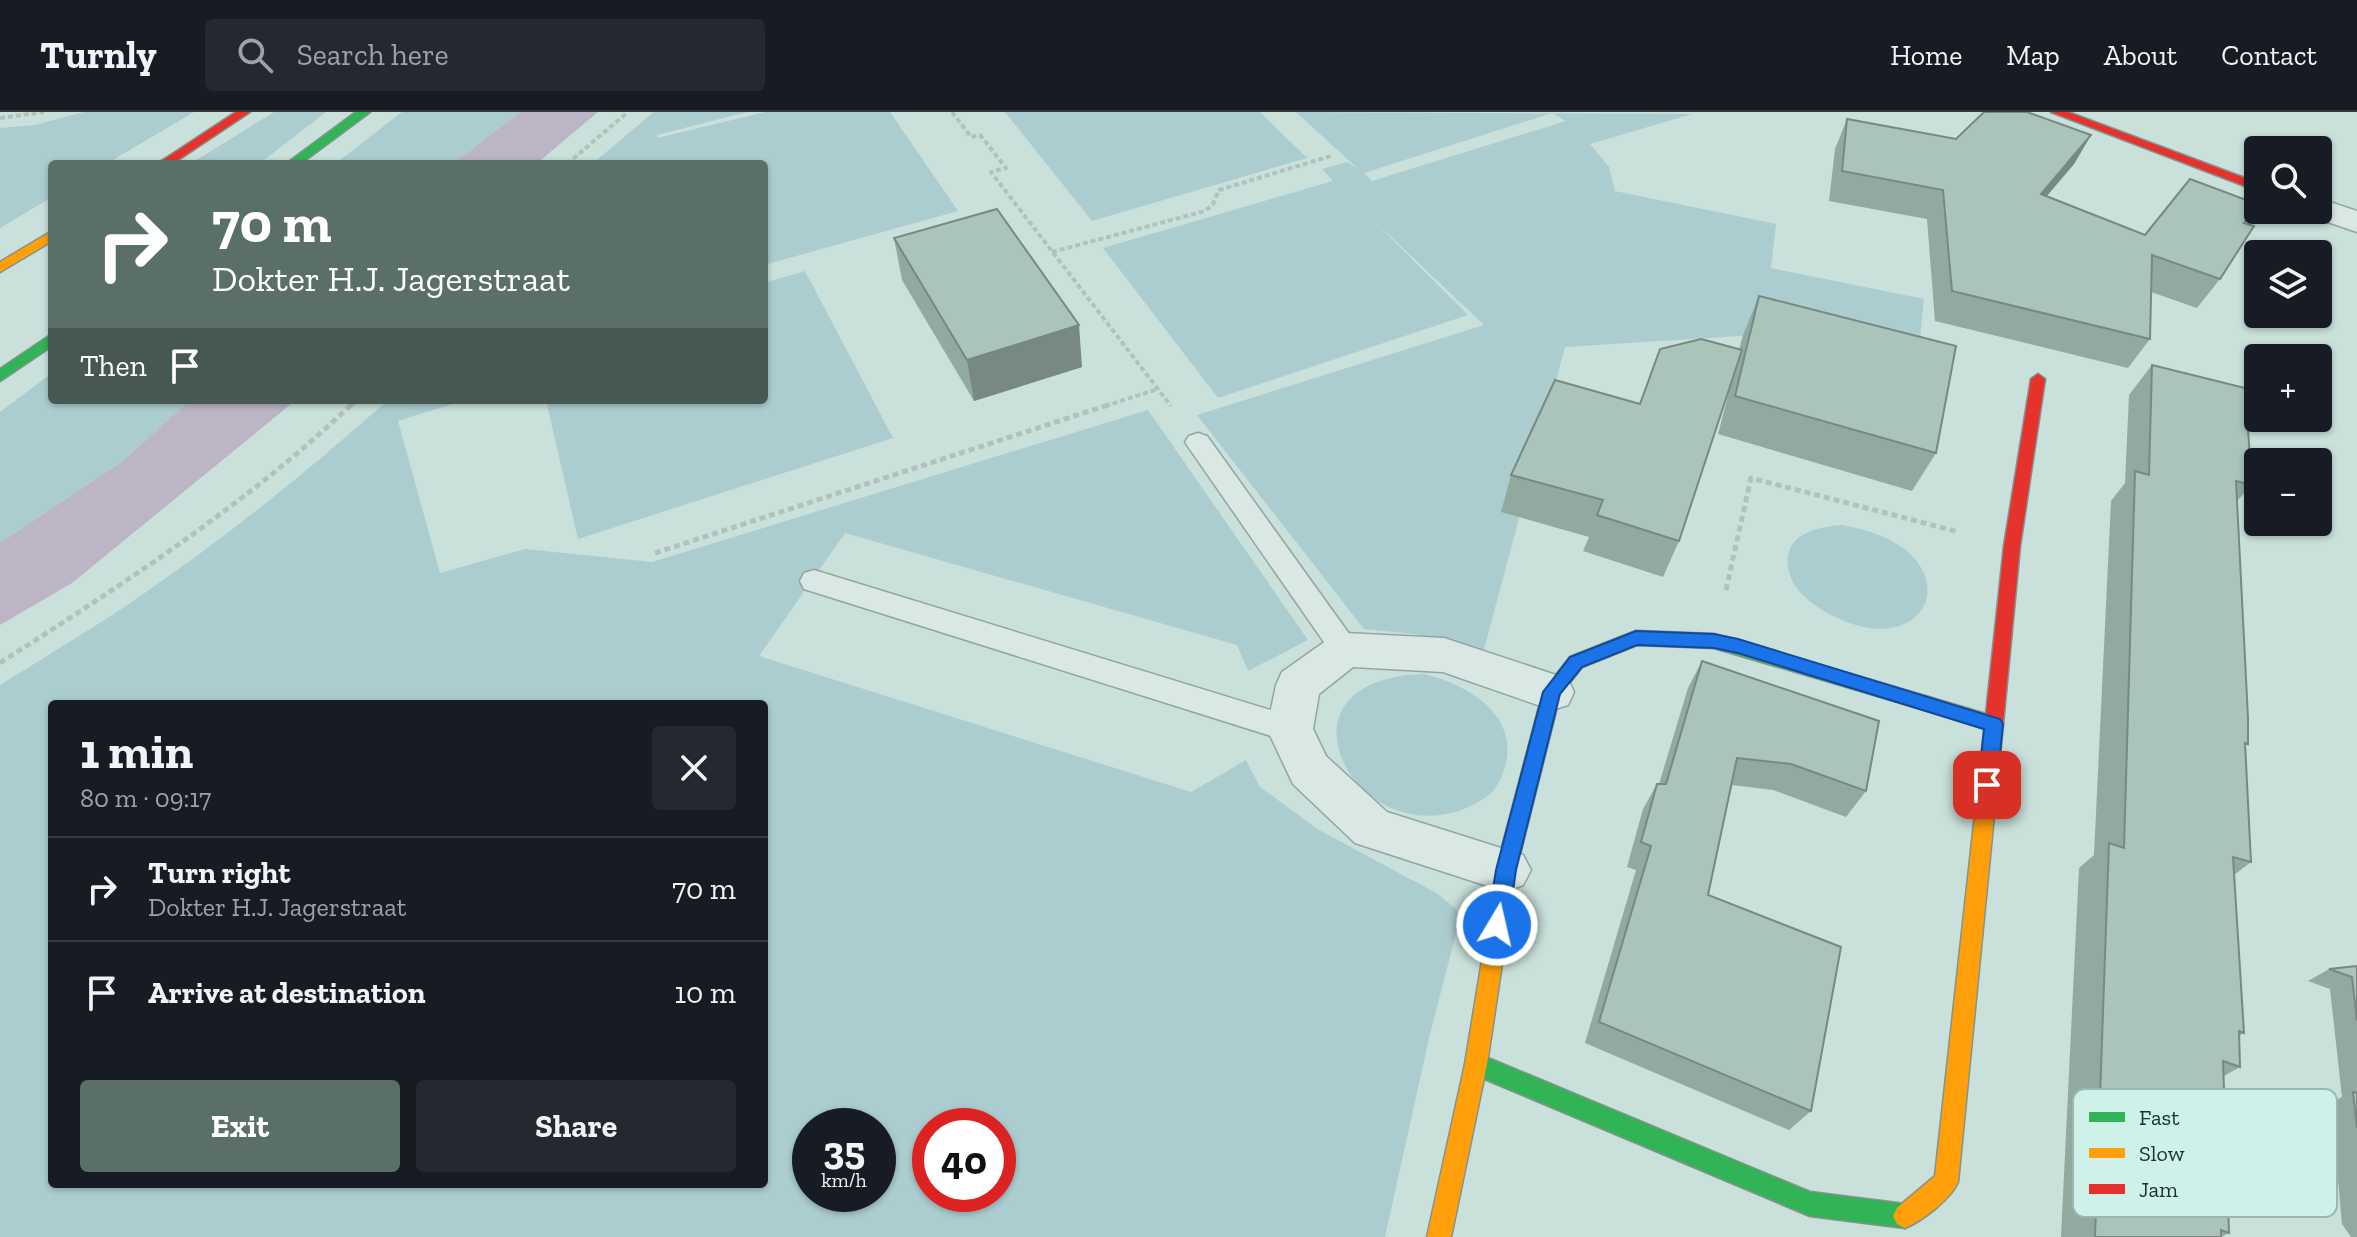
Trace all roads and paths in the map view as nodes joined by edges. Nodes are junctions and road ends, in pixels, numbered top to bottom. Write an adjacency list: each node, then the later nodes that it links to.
1 (44, 112): 7 (path)
2 (244, 112): 9 (street)
3 (364, 112): 10 (street)
4 (628, 112): 11 (path)
5 (952, 112): 16 (path)
6 (2057, 112): 12 (street)
7 (0, 118)
8 (1331, 156): 16 (path)
9 (169, 160)
10 (298, 160)
11 (572, 160)
12 (2244, 182)
13 (2332, 213): 14 (street)
14 (2357, 222)
15 (48, 238): 17 (street)
16 (1052, 252): 23 (path)
17 (0, 268)
18 (48, 342): 20 (street)
19 (5, 347): 20 (street)
20 (31, 354): 21 (street)
21 (0, 376)
22 (2038, 379): 26 (street)
23 (1158, 389): 25 (path); 27 (path)
24 (353, 404): 31 (path)
25 (1198, 442): 30 (lane)
26 (2012, 546): 29 (path); 33 (street)
27 (655, 553)
28 (814, 581): 34 (lane)
29 (1714, 641): 32 (street); 33 (street)
30 (1345, 650): 32 (street); 34 (street)
31 (0, 663)
32 (1552, 692): 35 (street)
33 (1994, 724): 36 (street)
34 (1290, 729): 35 (street)
35 (1506, 870): 36 (street)
36 (1476, 1064): 37 (street)
37 (1439, 1237)

